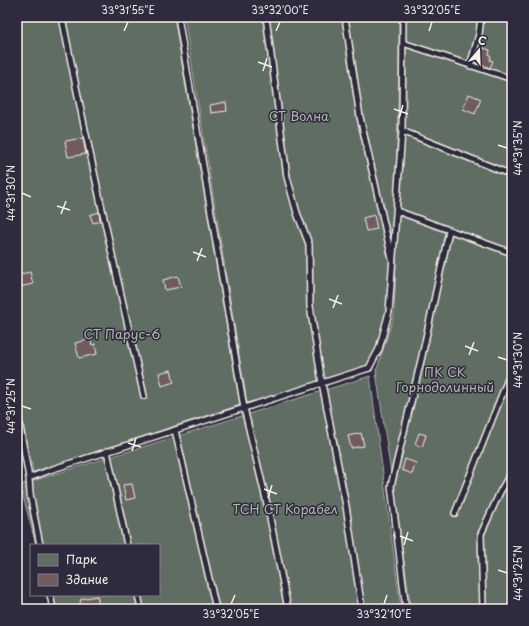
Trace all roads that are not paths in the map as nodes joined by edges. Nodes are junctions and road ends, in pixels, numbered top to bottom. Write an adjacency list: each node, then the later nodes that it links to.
1 (62, 17): 18 (lane)
2 (178, 17): 19 (lane)
3 (266, 17): 17 (lane)
4 (345, 17): 15 (lane)
5 (403, 17): 7 (lane)
6 (481, 17): 8 (lane)
7 (403, 43): 8 (lane); 10 (lane)
8 (470, 66): 9 (lane)
9 (512, 79)
10 (402, 131): 11 (lane); 12 (lane)
11 (512, 175)
12 (397, 212): 13 (lane); 15 (lane)
13 (449, 230): 14 (lane); 35 (lane)
14 (512, 253)
15 (393, 264): 17 (lane)
16 (512, 369): 25 (lane)
17 (322, 383): 19 (lane); 34 (lane)
18 (144, 396)
19 (244, 408): 21 (lane); 33 (lane)
20 (17, 410): 24 (lane)
21 (176, 430): 22 (lane); 32 (lane)
22 (107, 451): 24 (lane); 27 (lane)
23 (512, 471): 36 (lane)
24 (29, 478): 26 (lane)
25 (455, 513)
26 (40, 544)
27 (127, 544)
28 (50, 596): 30 (lane)
29 (138, 596): 31 (lane)
30 (53, 609)
31 (141, 609)
32 (216, 609)
33 (288, 609)
34 (362, 609)
35 (406, 609)
36 (483, 609)

